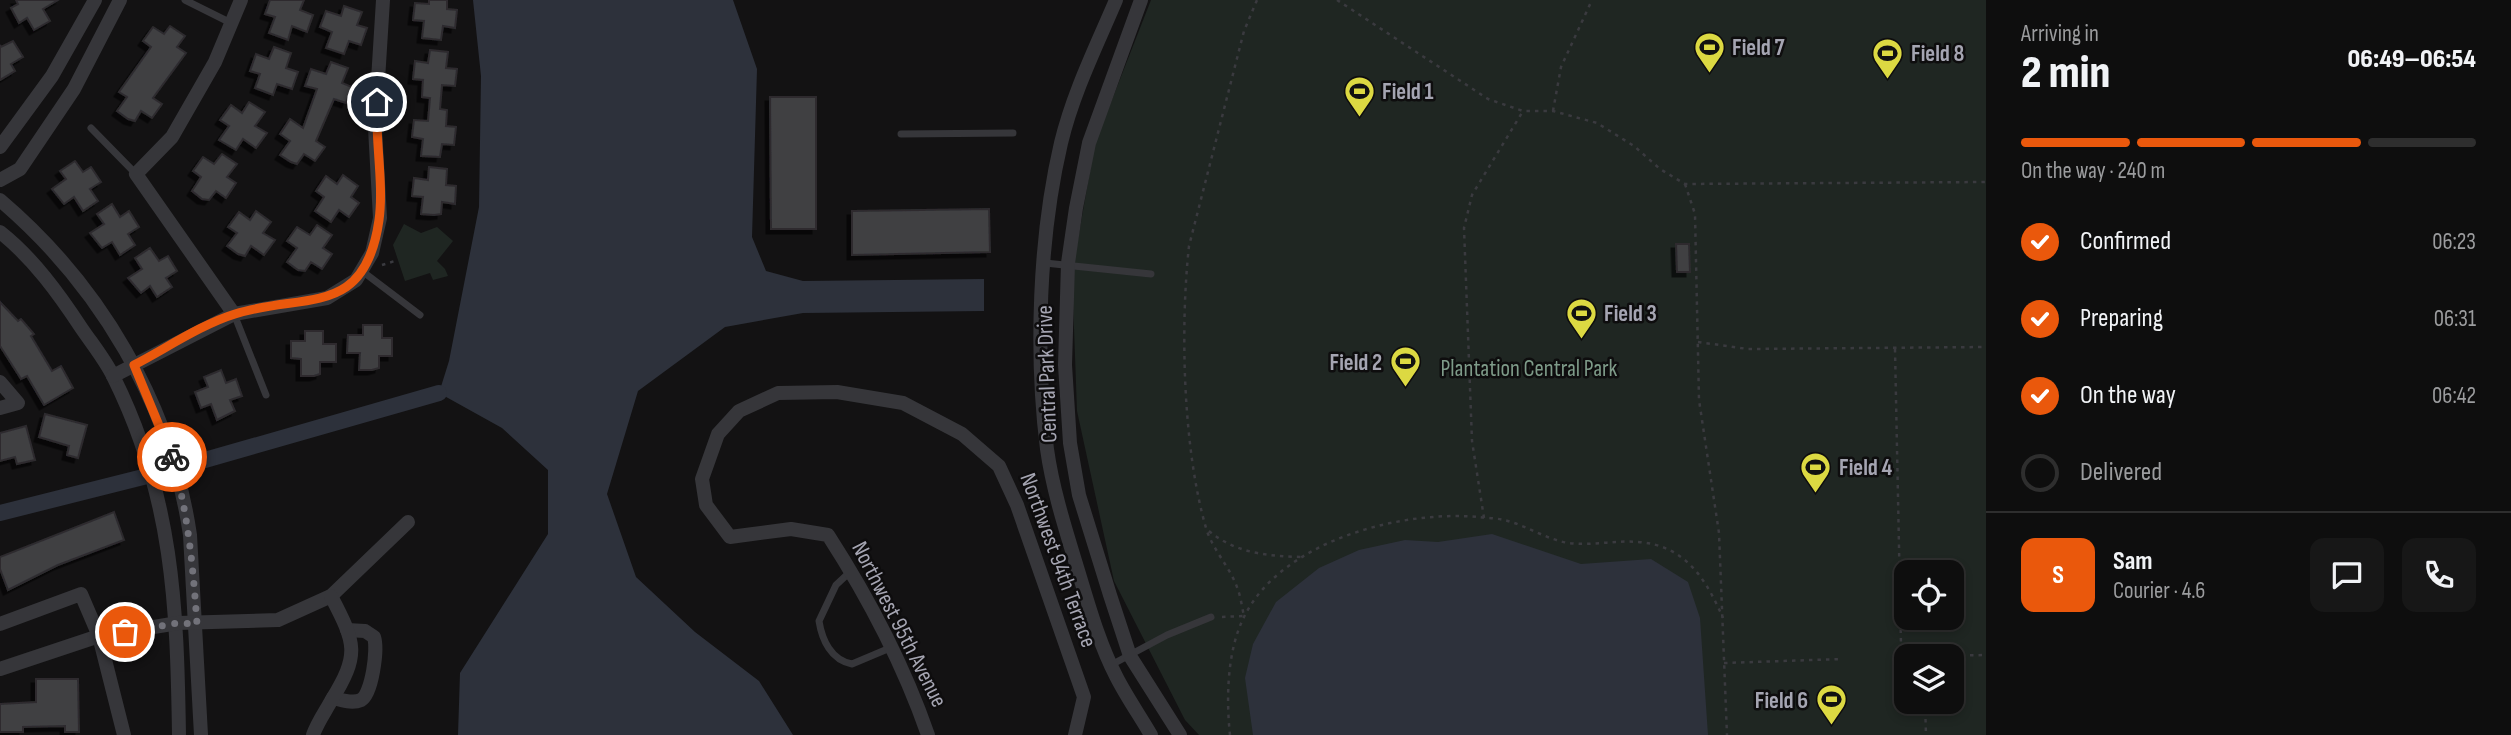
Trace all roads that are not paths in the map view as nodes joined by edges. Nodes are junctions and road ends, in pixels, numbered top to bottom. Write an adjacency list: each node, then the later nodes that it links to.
1 (95, 0): 12 (street)
2 (185, 0): 8 (lane)
3 (241, 0): 8 (street)
4 (383, 0): 19 (street)
5 (1116, 0): 17 (street, Central Park Drive)
6 (1141, 0): 18 (street, Central Park Drive)
7 (118, 1): 14 (street)
8 (229, 22): 13 (street)
9 (91, 128): 13 (lane)
10 (1013, 132): 11 (lane)
11 (901, 134)
12 (0, 147)
13 (136, 174): 21 (street)
14 (0, 180)
15 (0, 200): 23 (street)
16 (0, 232): 24 (street)
17 (1045, 263): 18 (lane); 40 (street, Central Park Drive)
18 (1068, 263): 20 (lane); 39 (street, Central Park Drive)
19 (362, 270): 21 (street); 22 (lane)
20 (1151, 275)
21 (234, 314): 23 (street); 26 (lane)
22 (420, 315)
23 (134, 365): 24 (street); 34 (street)
24 (113, 376): 33 (street)
25 (0, 382): 27 (street)
26 (266, 395)
27 (0, 408)
28 (408, 522): 31 (street)
29 (828, 535): 30 (street, Northwest 95th Avenue); 48 (street, Northwest 94th Terrace)
30 (851, 571): 38 (street, Northwest 95th Avenue); 38 (lane)
31 (331, 596): 34 (street); 36 (street)
32 (1211, 617): 39 (lane)
33 (178, 623): 34 (street); 37 (street); 44 (street)
34 (197, 624): 45 (street)
35 (0, 625): 37 (street)
36 (347, 630): 42 (street); 42 (street)
37 (99, 636): 41 (street); 43 (street)
38 (890, 648): 47 (street, Northwest 95th Avenue)
39 (1130, 656): 40 (lane); 50 (street, Central Park Drive)
40 (1111, 665): 49 (street, Central Park Drive)
41 (0, 669)
42 (333, 698): 46 (street)
43 (124, 735)
44 (179, 735)
45 (201, 735)
46 (313, 735)
47 (928, 735)
48 (1075, 735)
49 (1152, 735)
50 (1180, 735)

